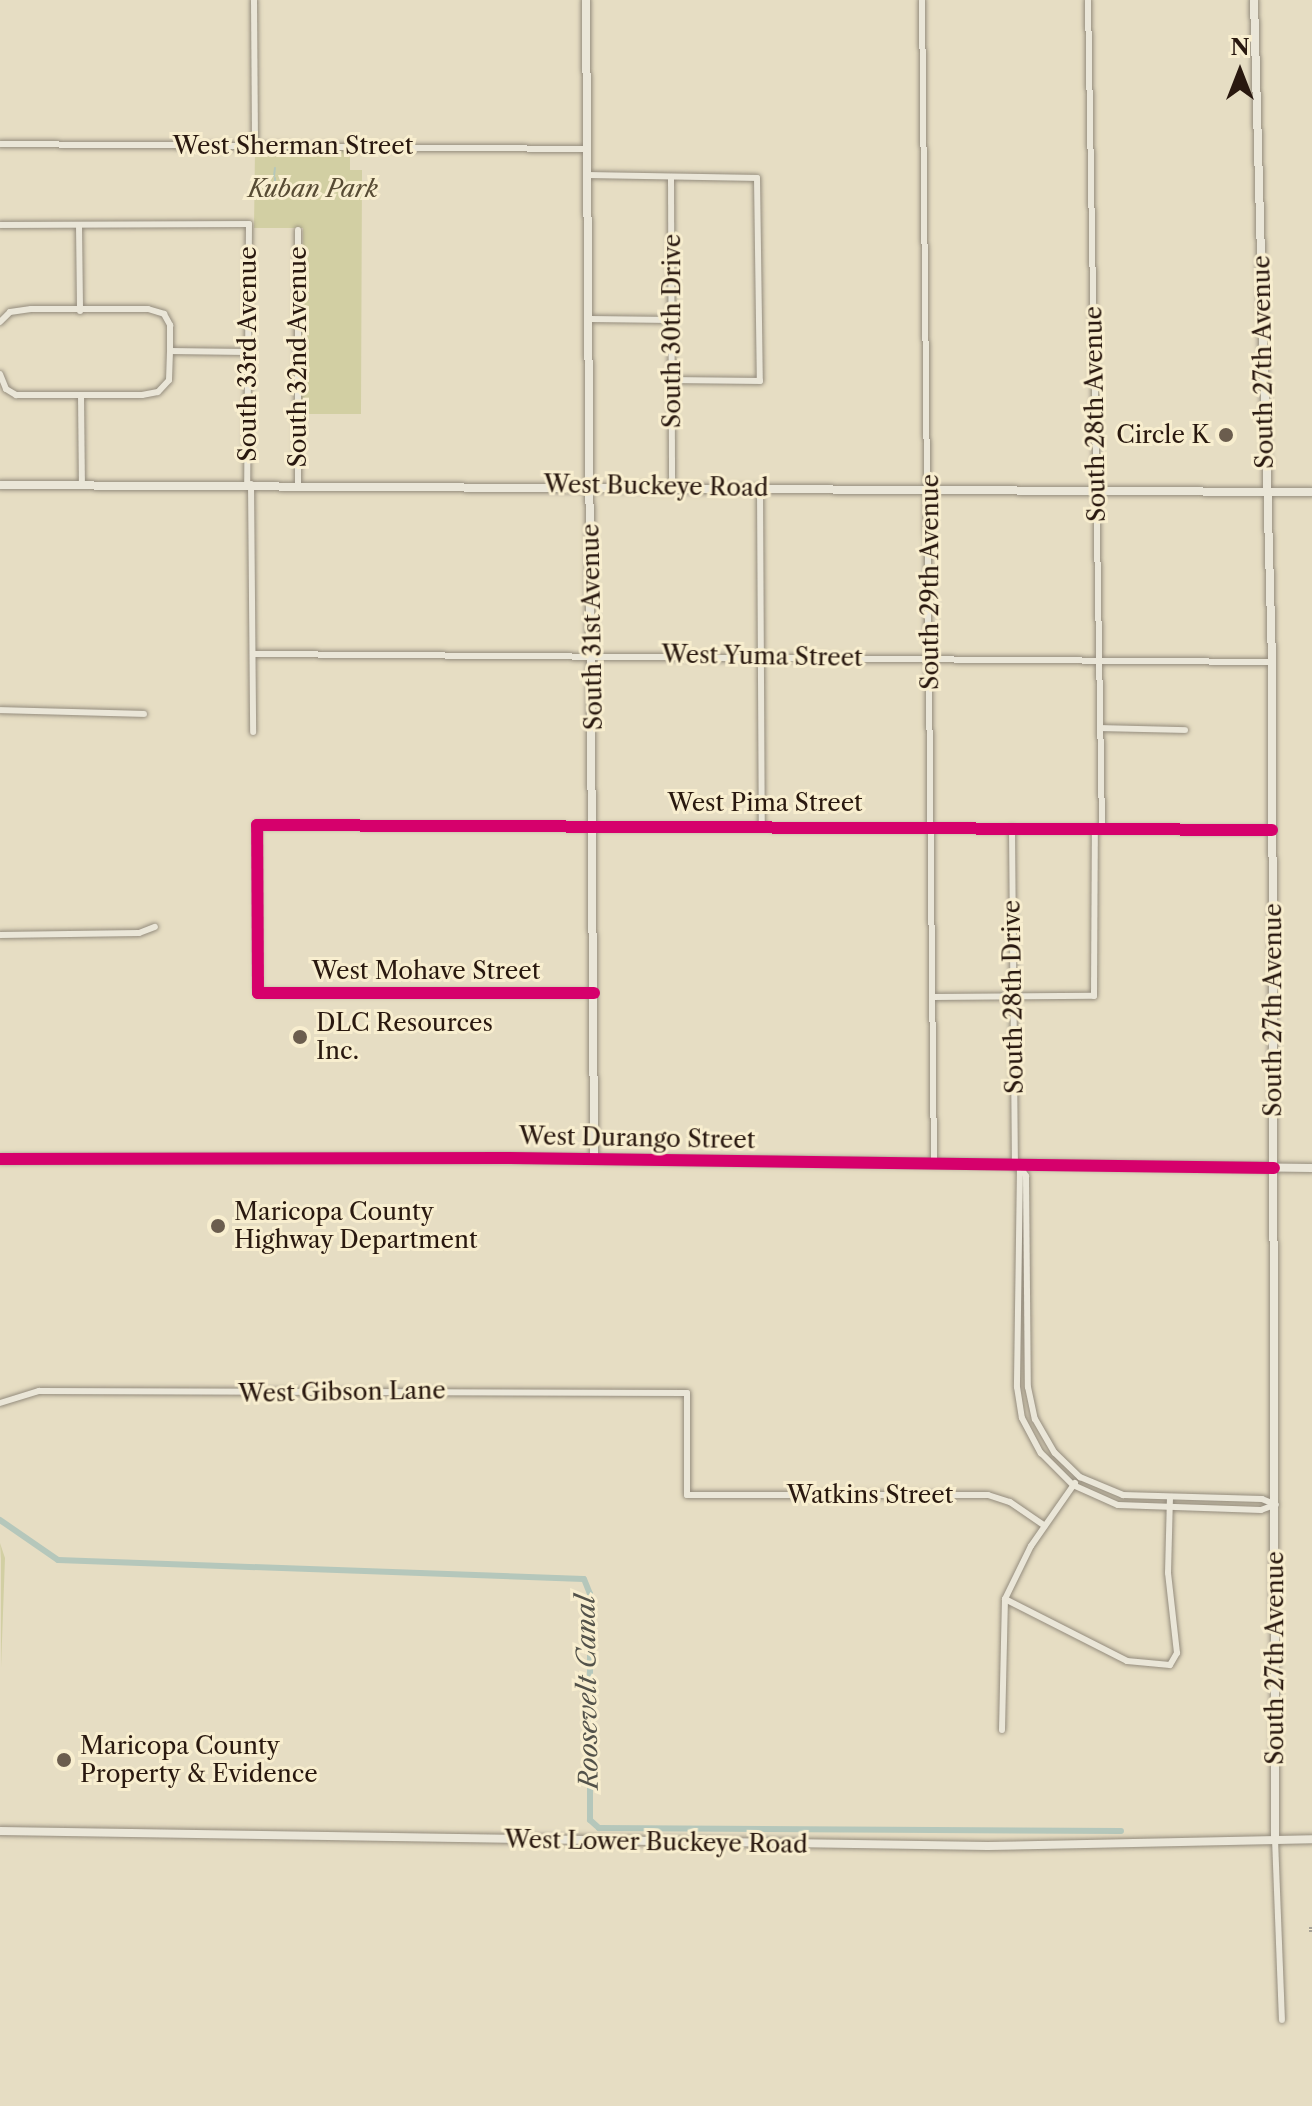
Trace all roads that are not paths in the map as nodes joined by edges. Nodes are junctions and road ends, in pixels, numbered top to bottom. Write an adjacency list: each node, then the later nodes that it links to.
1 (254, 0): 7 (street)
2 (586, 0): 8 (main road, South 31st Avenue)
3 (922, 0): 30 (street, South 29th Avenue)
4 (1088, 0): 31 (street, South 28th Avenue)
5 (1254, 0): 32 (main road, South 27th Avenue)
6 (0, 144): 7 (street, West Sherman Street)
7 (255, 146): 8 (street, West Sherman Street)
8 (587, 149): 9 (main road, South 31st Avenue)
9 (590, 175): 10 (street); 15 (main road, South 31st Avenue)
10 (671, 177): 16 (street, South 30th Drive); 21 (street)
11 (0, 225): 12 (street)
12 (79, 225): 14 (street); 19 (street, South 33rd Avenue)
13 (298, 230): 26 (street, South 32nd Avenue)
14 (80, 311): 17 (street); 18 (street)
15 (590, 319): 16 (street); 27 (main road, South 31st Avenue)
16 (672, 320): 21 (street, South 30th Drive)
17 (0, 322)
18 (170, 351): 19 (street); 22 (street)
19 (247, 352): 24 (street, South 33rd Avenue)
20 (0, 374): 22 (street)
21 (672, 380): 28 (street, South 30th Drive)
22 (81, 395): 23 (street)
23 (82, 484): 24 (main road, West Buckeye Road); 25 (main road, West Buckeye Road)
24 (249, 484): 26 (main road, West Buckeye Road); 35 (street, South 33rd Avenue)
25 (0, 485)
26 (298, 485): 27 (main road, West Buckeye Road)
27 (591, 485): 28 (main road, West Buckeye Road); 34 (main road, South 31st Avenue)
28 (672, 486): 29 (main road, West Buckeye Road)
29 (760, 487): 30 (main road, West Buckeye Road); 36 (street)
30 (929, 488): 31 (main road, West Buckeye Road); 37 (street, South 29th Avenue)
31 (1098, 491): 32 (main road, West Buckeye Road); 38 (street, South 28th Avenue)
32 (1267, 492): 33 (main road, West Buckeye Road); 39 (main road, South 27th Avenue)
33 (1312, 492)
34 (591, 653): 35 (street, West Yuma Street); 36 (street, West Yuma Street); 45 (main road, South 31st Avenue)
35 (253, 654): 44 (street, South 33rd Avenue)
36 (761, 656): 37 (street, West Yuma Street); 46 (street)
37 (930, 658): 38 (street, West Yuma Street); 47 (street, South 29th Avenue)
38 (1099, 659): 39 (street, West Yuma Street); 42 (street, South 28th Avenue)
39 (1272, 662): 50 (main road, South 27th Avenue)
40 (0, 710): 41 (street)
41 (144, 714)
42 (1101, 728): 43 (street); 49 (street, South 28th Avenue)
43 (1185, 730)
44 (253, 732)
45 (591, 824): 46 (street, West Pima Street); 53 (street, West Pima Street); 54 (main road, South 31st Avenue)
46 (762, 825): 47 (street, West Pima Street)
47 (932, 826): 48 (street, West Pima Street); 55 (street, South 29th Avenue)
48 (1012, 828): 49 (street, West Pima Street); 56 (street, South 28th Drive)
49 (1098, 829): 50 (street, West Pima Street); 56 (street, South 28th Avenue)
50 (1272, 830): 61 (main road, South 27th Avenue)
51 (155, 927): 52 (street)
52 (0, 935)
53 (258, 993): 54 (street, West Mohave Street)
54 (594, 993): 57 (main road, South 31st Avenue)
55 (932, 997): 56 (street); 59 (street, South 29th Avenue)
56 (1013, 997): 60 (street, South 28th Drive)
57 (594, 1158): 58 (main road, West Durango Street); 59 (main road, West Durango Street)
58 (0, 1159)
59 (934, 1165): 60 (main road, West Durango Street)
60 (1017, 1167): 61 (main road, West Durango Street); 64 (street); 65 (street)
61 (1274, 1168): 62 (main road, West Durango Street); 68 (main road, South 27th Avenue)
62 (1312, 1168)
63 (0, 1403): 66 (street, West Gibson Lane)
64 (1080, 1477): 65 (street); 67 (street)
65 (1073, 1485): 69 (street); 70 (street)
66 (687, 1495): 70 (street, Watkins Street)
67 (1170, 1498): 68 (street); 69 (street)
68 (1276, 1505): 69 (street); 74 (main road, South 27th Avenue)
69 (1169, 1509): 71 (street)
70 (1045, 1526): 71 (street)
71 (1005, 1599): 72 (street)
72 (1002, 1730)
73 (0, 1831): 74 (main road, West Lower Buckeye Road)
74 (1275, 1839): 75 (main road, West Lower Buckeye Road); 76 (street, South 27th Avenue)
75 (1312, 1839)
76 (1282, 2020)

